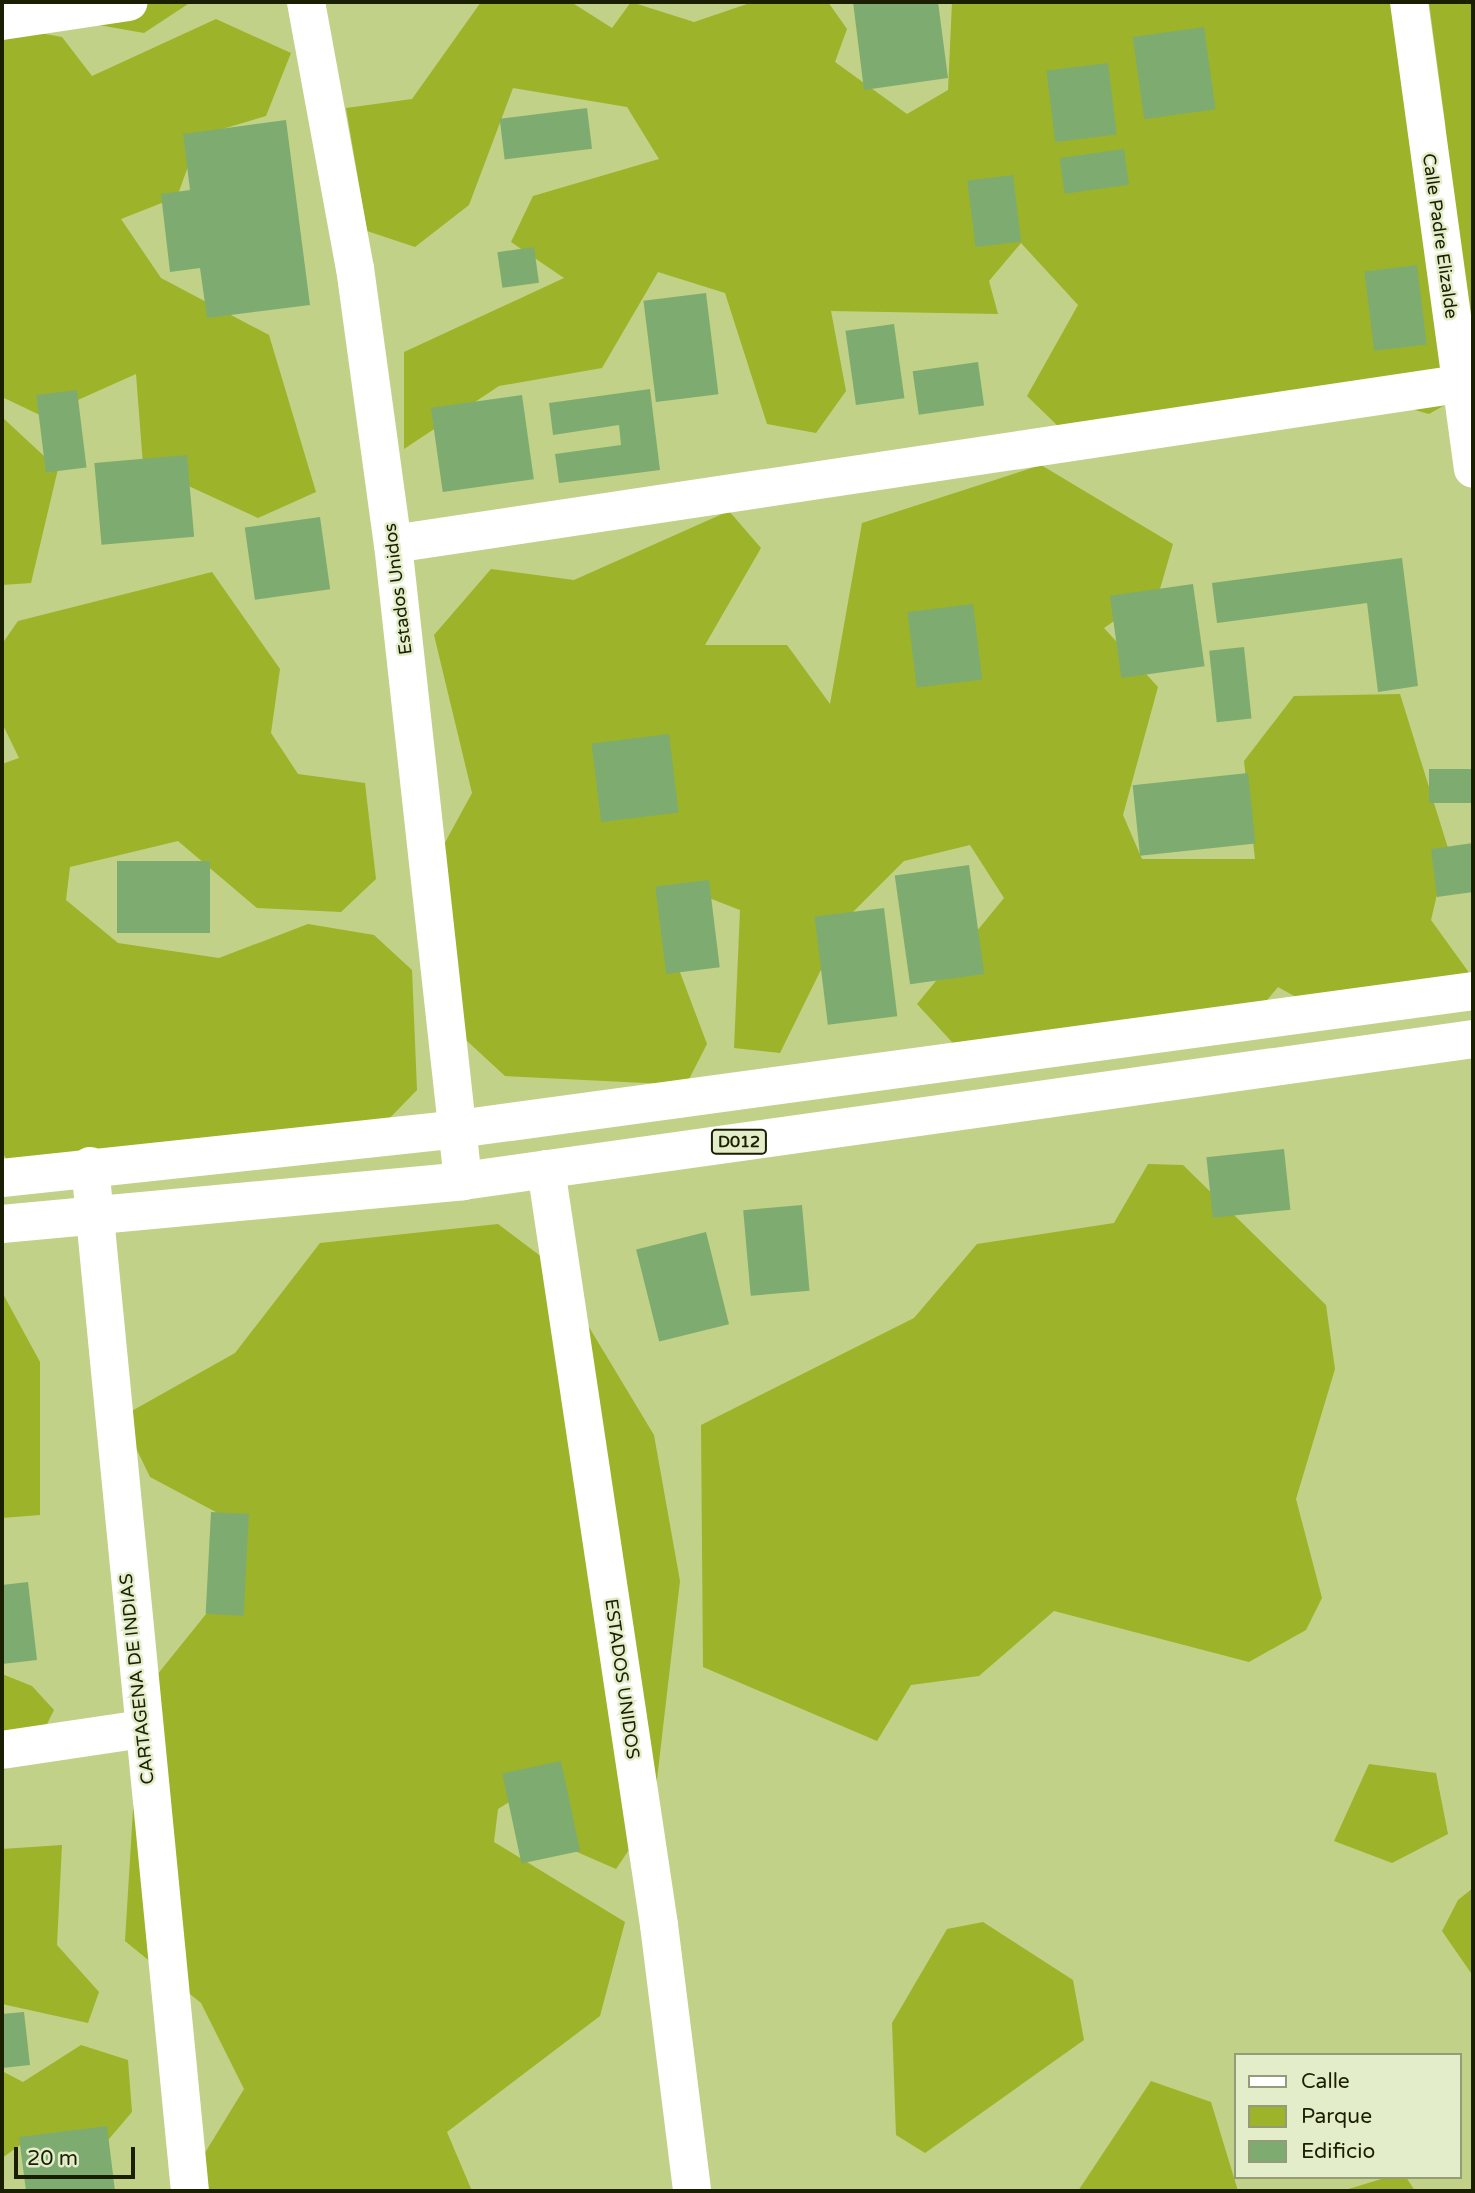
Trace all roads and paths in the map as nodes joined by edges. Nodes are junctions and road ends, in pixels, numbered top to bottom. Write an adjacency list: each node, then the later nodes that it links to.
1 (130, 2): 4 (street)
2 (306, 2): 7 (street, Estados Unidos)
3 (1409, 2): 5 (street, Calle Padre Elizalde)
4 (2, 21)
5 (1460, 384): 6 (street, Calle Padre Elizalde); 7 (street)
6 (1473, 469)
7 (393, 544): 10 (street, Estados Unidos)
8 (1473, 991): 10 (street)
9 (1473, 1039): 12 (street, D012)
10 (458, 1129): 11 (street); 14 (street, Estados Unidos)
11 (90, 1167): 13 (street); 15 (street, CARTAGENA DE INDIAS)
12 (546, 1169): 14 (street, D012); 20 (street, ESTADOS UNIDOS)
13 (2, 1178)
14 (463, 1181): 15 (street, D012)
15 (95, 1215): 16 (street, D012); 17 (street, CARTAGENA DE INDIAS)
16 (2, 1224)
17 (142, 1729): 18 (street); 19 (street, CARTAGENA DE INDIAS)
18 (2, 1749)
19 (190, 2191)
20 (692, 2191)

